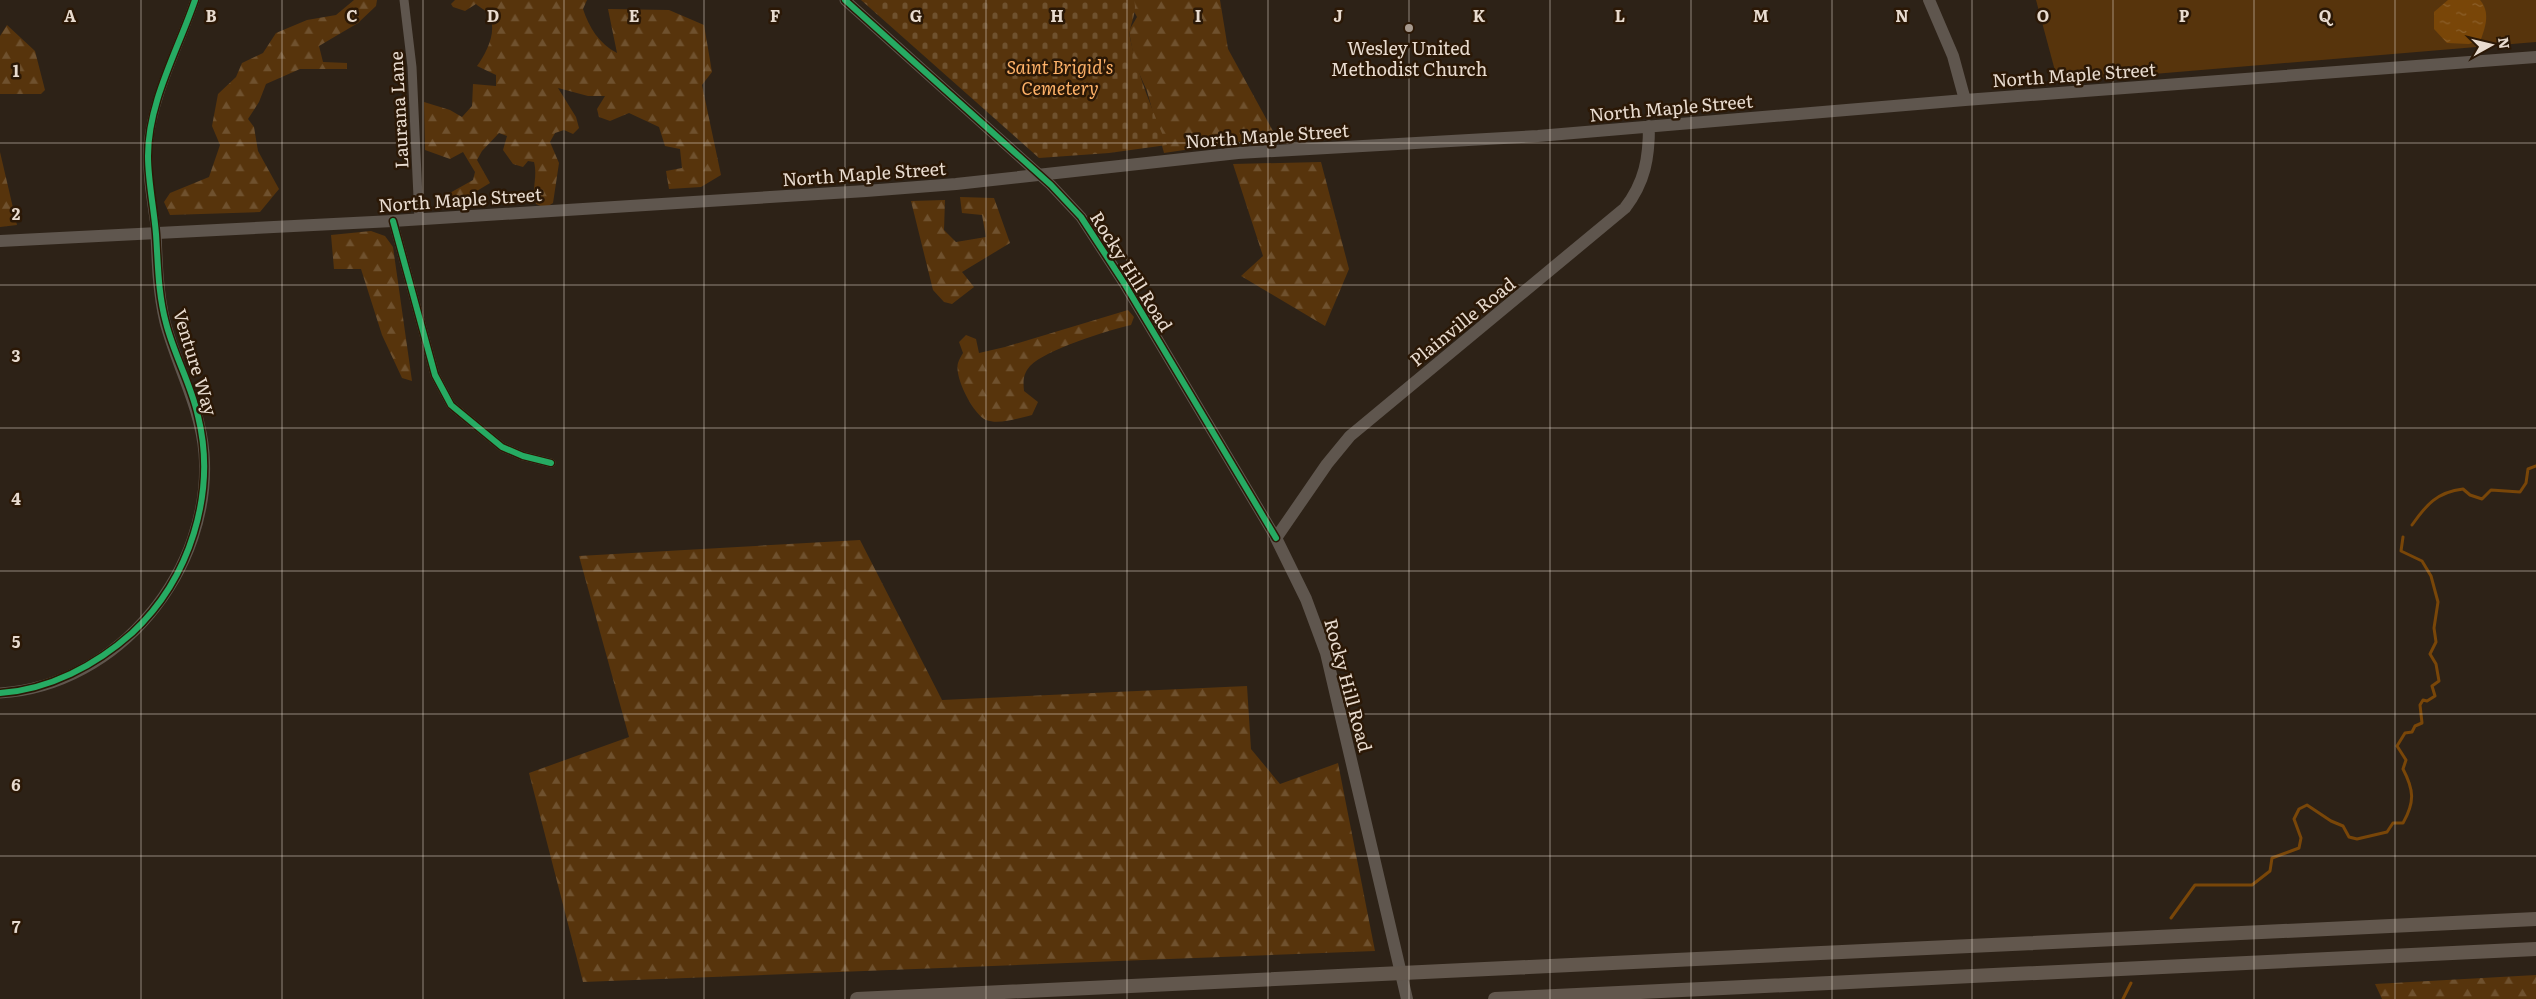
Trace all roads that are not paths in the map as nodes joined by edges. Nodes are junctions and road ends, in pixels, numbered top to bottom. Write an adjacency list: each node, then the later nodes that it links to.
1 (195, 0): 11 (street)
2 (404, 0): 9 (street, Laurana Lane)
3 (844, 0): 8 (street, Rocky Hill Road)
4 (1929, 0): 6 (main road)
5 (2536, 57): 6 (main road, North Maple Street)
6 (1965, 100): 7 (main road, North Maple Street)
7 (1649, 126): 8 (main road, North Maple Street); 14 (main road, Plainville Road)
8 (1041, 176): 9 (main road, North Maple Street); 14 (street, Rocky Hill Road)
9 (419, 219): 10 (main road, North Maple Street)
10 (393, 221): 11 (main road, North Maple Street); 13 (street)
11 (156, 232): 12 (main road, North Maple Street); 15 (street, Venture Way)
12 (0, 241)
13 (550, 463)
14 (1276, 538): 19 (main road, Rocky Hill Road)
15 (0, 693)
16 (2536, 919): 18 (main road)
17 (2536, 949): 20 (main road)
18 (857, 999)
19 (1407, 999)
20 (1495, 999)

